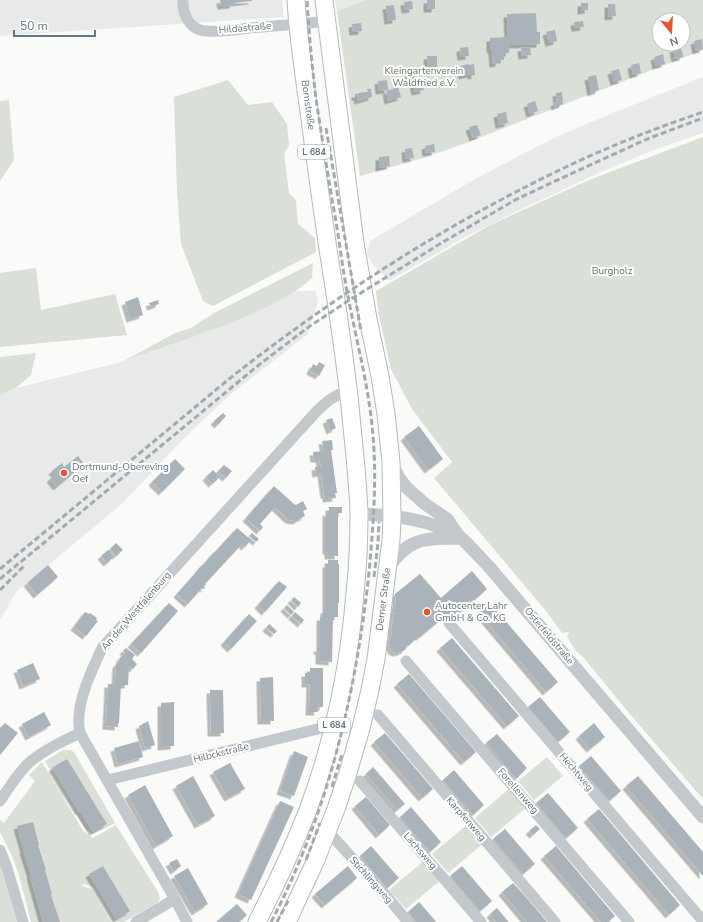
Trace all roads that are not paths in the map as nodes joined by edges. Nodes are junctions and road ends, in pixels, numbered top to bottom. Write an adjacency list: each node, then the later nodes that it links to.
1 (183, 0): 5 (street, Hildastraße)
2 (296, 0): 5 (main road, Bornstraße / L 684)
3 (324, 0): 4 (main road, L 684)
4 (326, 21): 5 (street, Hildastraße); 7 (main road, Derner Straße / L 684)
5 (297, 24): 6 (main road, Bornstraße / L 684)
6 (349, 391): 8 (main road, L 684); 16 (street, An der Westfalenburg)
7 (391, 462): 9 (main road, Derner Straße / L 684); 10 (street)
8 (359, 514): 9 (street, Osterfeldstraße); 15 (main road, L 684)
9 (392, 516): 10 (street, Osterfeldstraße); 11 (main road, Derner Straße / L 684)
10 (460, 538): 11 (street); 20 (street, Osterfeldstraße)
11 (387, 569): 29 (main road, Derner Straße / L 684)
12 (449, 623): 24 (street, Hechtweg)
13 (406, 661): 33 (street, Forellenweg)
14 (378, 716): 32 (street, Karpfenweg)
15 (334, 725): 17 (street, Hilbckstraße); 28 (main road, L 684)
16 (80, 732): 17 (street, An der Westfalenburg); 19 (street)
17 (108, 780): 23 (street, An der Westfalenburg)
18 (360, 781): 31 (street, Lachsweg)
19 (0, 801)
20 (703, 817)
21 (334, 838): 30 (street, Stichlingweg)
22 (0, 850): 25 (street)
23 (175, 899): 26 (street); 27 (street, An der Westfalenburg)
24 (703, 921)
25 (23, 922)
26 (136, 922)
27 (187, 922)
28 (257, 922)
29 (287, 922)
30 (408, 922)
31 (481, 922)
32 (555, 922)
33 (629, 922)

